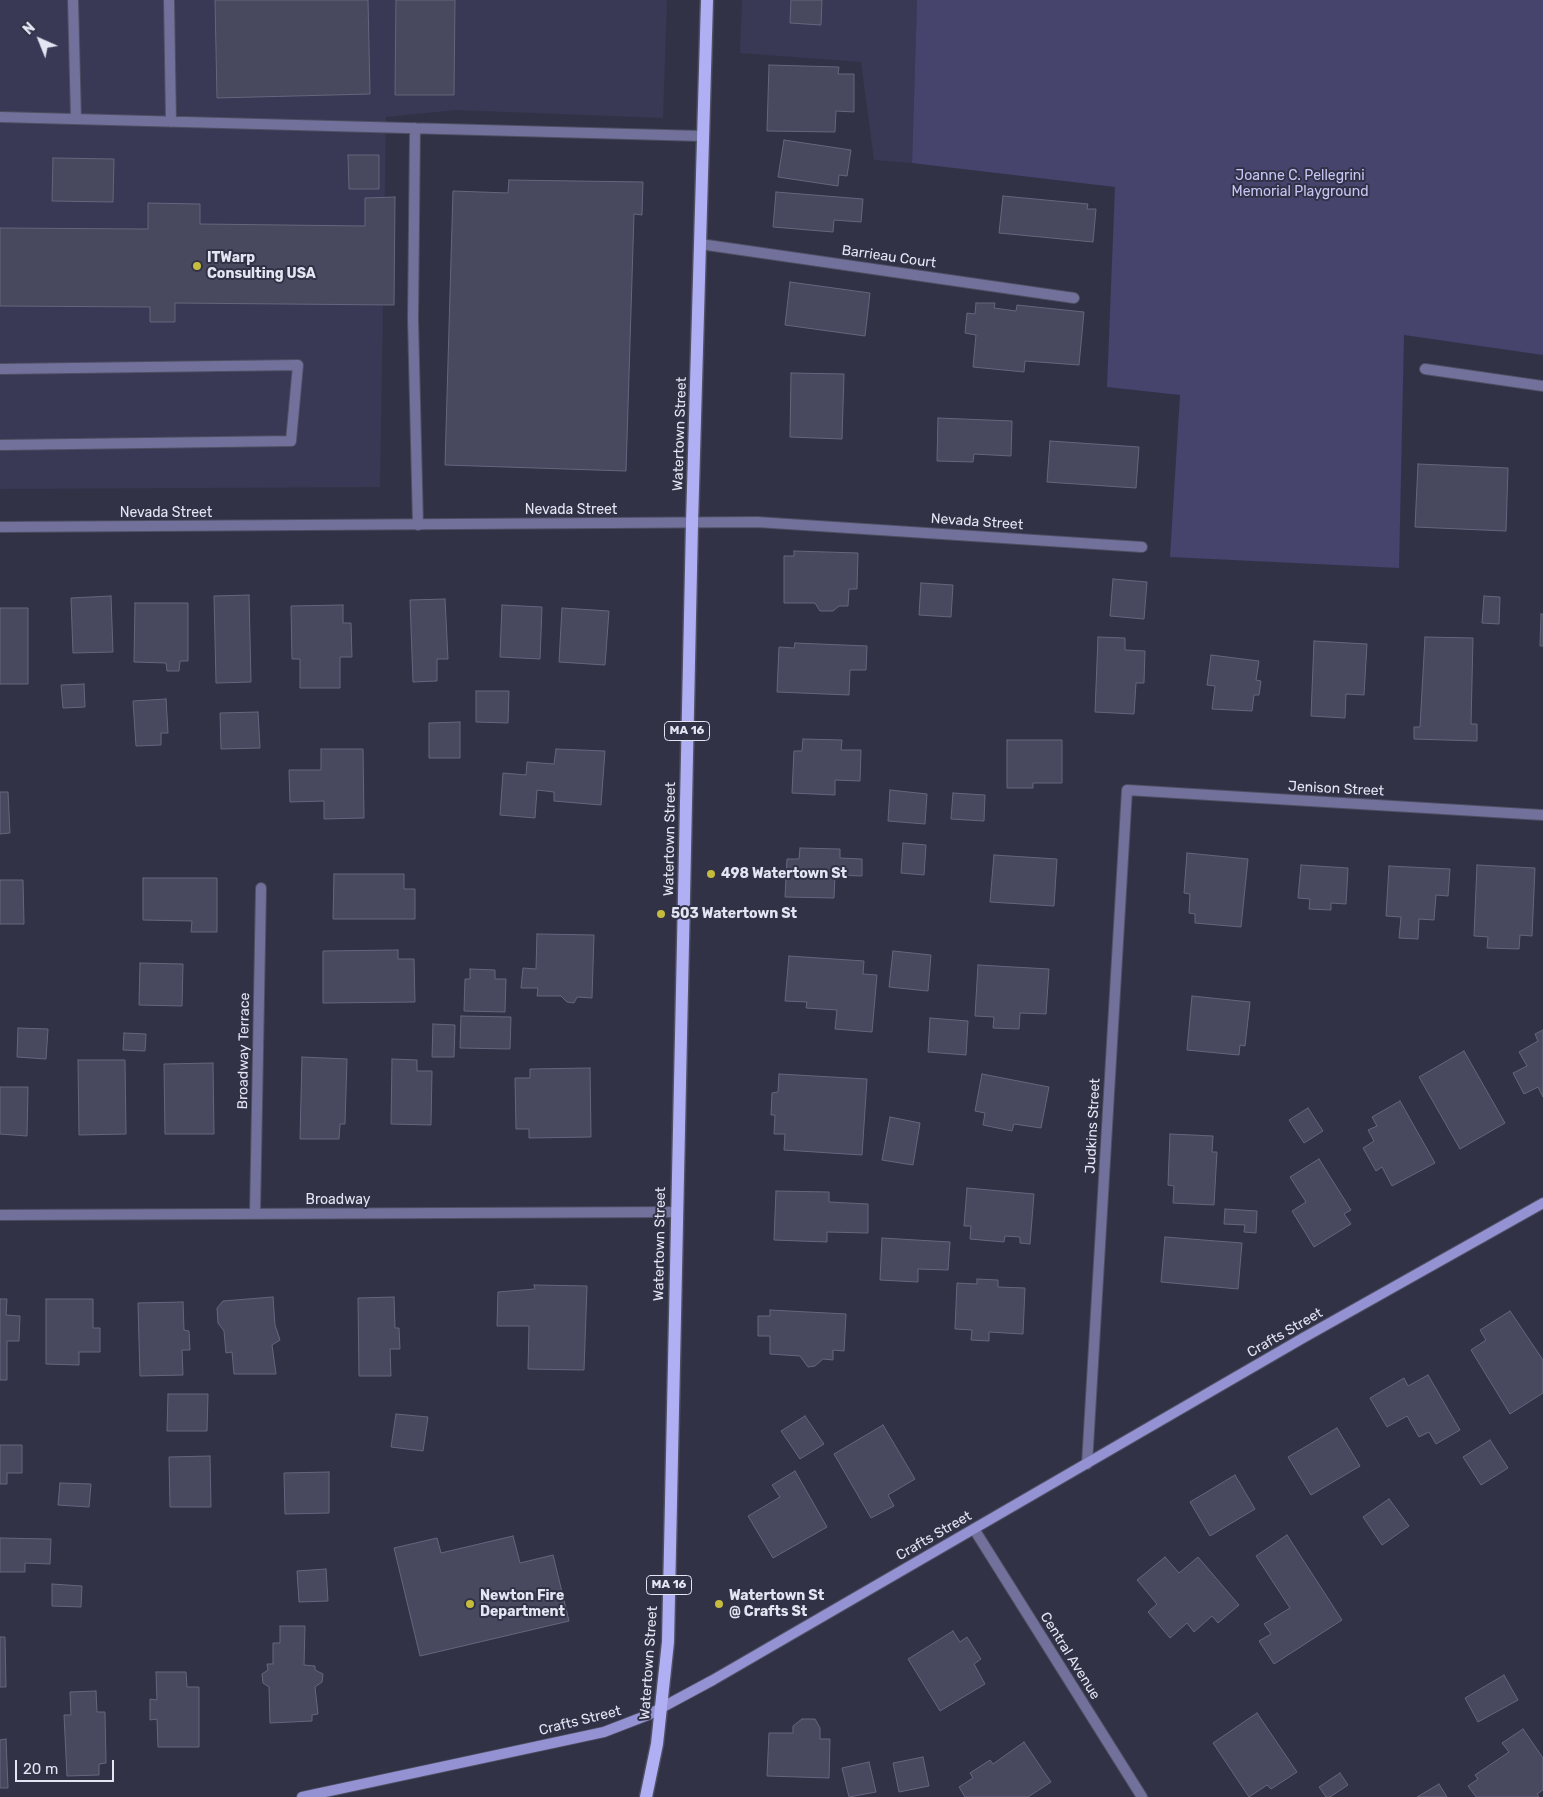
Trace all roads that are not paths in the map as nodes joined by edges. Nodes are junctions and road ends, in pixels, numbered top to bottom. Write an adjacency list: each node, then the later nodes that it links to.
1 (73, 0): 5 (street)
2 (169, 0): 6 (street)
3 (707, 0): 8 (main road, Watertown Street / MA 16)
4 (0, 117): 5 (street)
5 (76, 119): 6 (street)
6 (171, 122): 7 (street)
7 (415, 128): 8 (street); 16 (street)
8 (702, 136): 9 (main road, Watertown Street / MA 16)
9 (700, 244): 10 (street, Barrieau Court); 15 (main road, Watertown Street / MA 16)
10 (1074, 298)
11 (0, 369): 14 (street)
12 (1425, 369): 13 (street)
13 (1543, 386)
14 (0, 445)
15 (692, 523): 16 (street, Nevada Street); 18 (street, Nevada Street); 23 (main road, Watertown Street / MA 16)
16 (418, 525): 17 (street, Nevada Street)
17 (0, 528)
18 (1142, 547)
19 (1127, 790): 20 (street, Jenison Street); 26 (street, Judkins Street)
20 (1543, 815)
21 (261, 888): 24 (street, Broadway Terrace)
22 (1543, 1203): 26 (main road, Crafts Street)
23 (676, 1212): 24 (street, Broadway); 28 (main road, Watertown Street / MA 16)
24 (255, 1214): 25 (street, Broadway)
25 (0, 1216)
26 (1087, 1464): 27 (main road, Crafts Street)
27 (974, 1529): 28 (main road, Crafts Street); 31 (street, Central Avenue)
28 (661, 1708): 29 (main road, Crafts Street); 30 (main road, Watertown Street / MA 16)
29 (302, 1797)
30 (646, 1797)
31 (1142, 1797)

